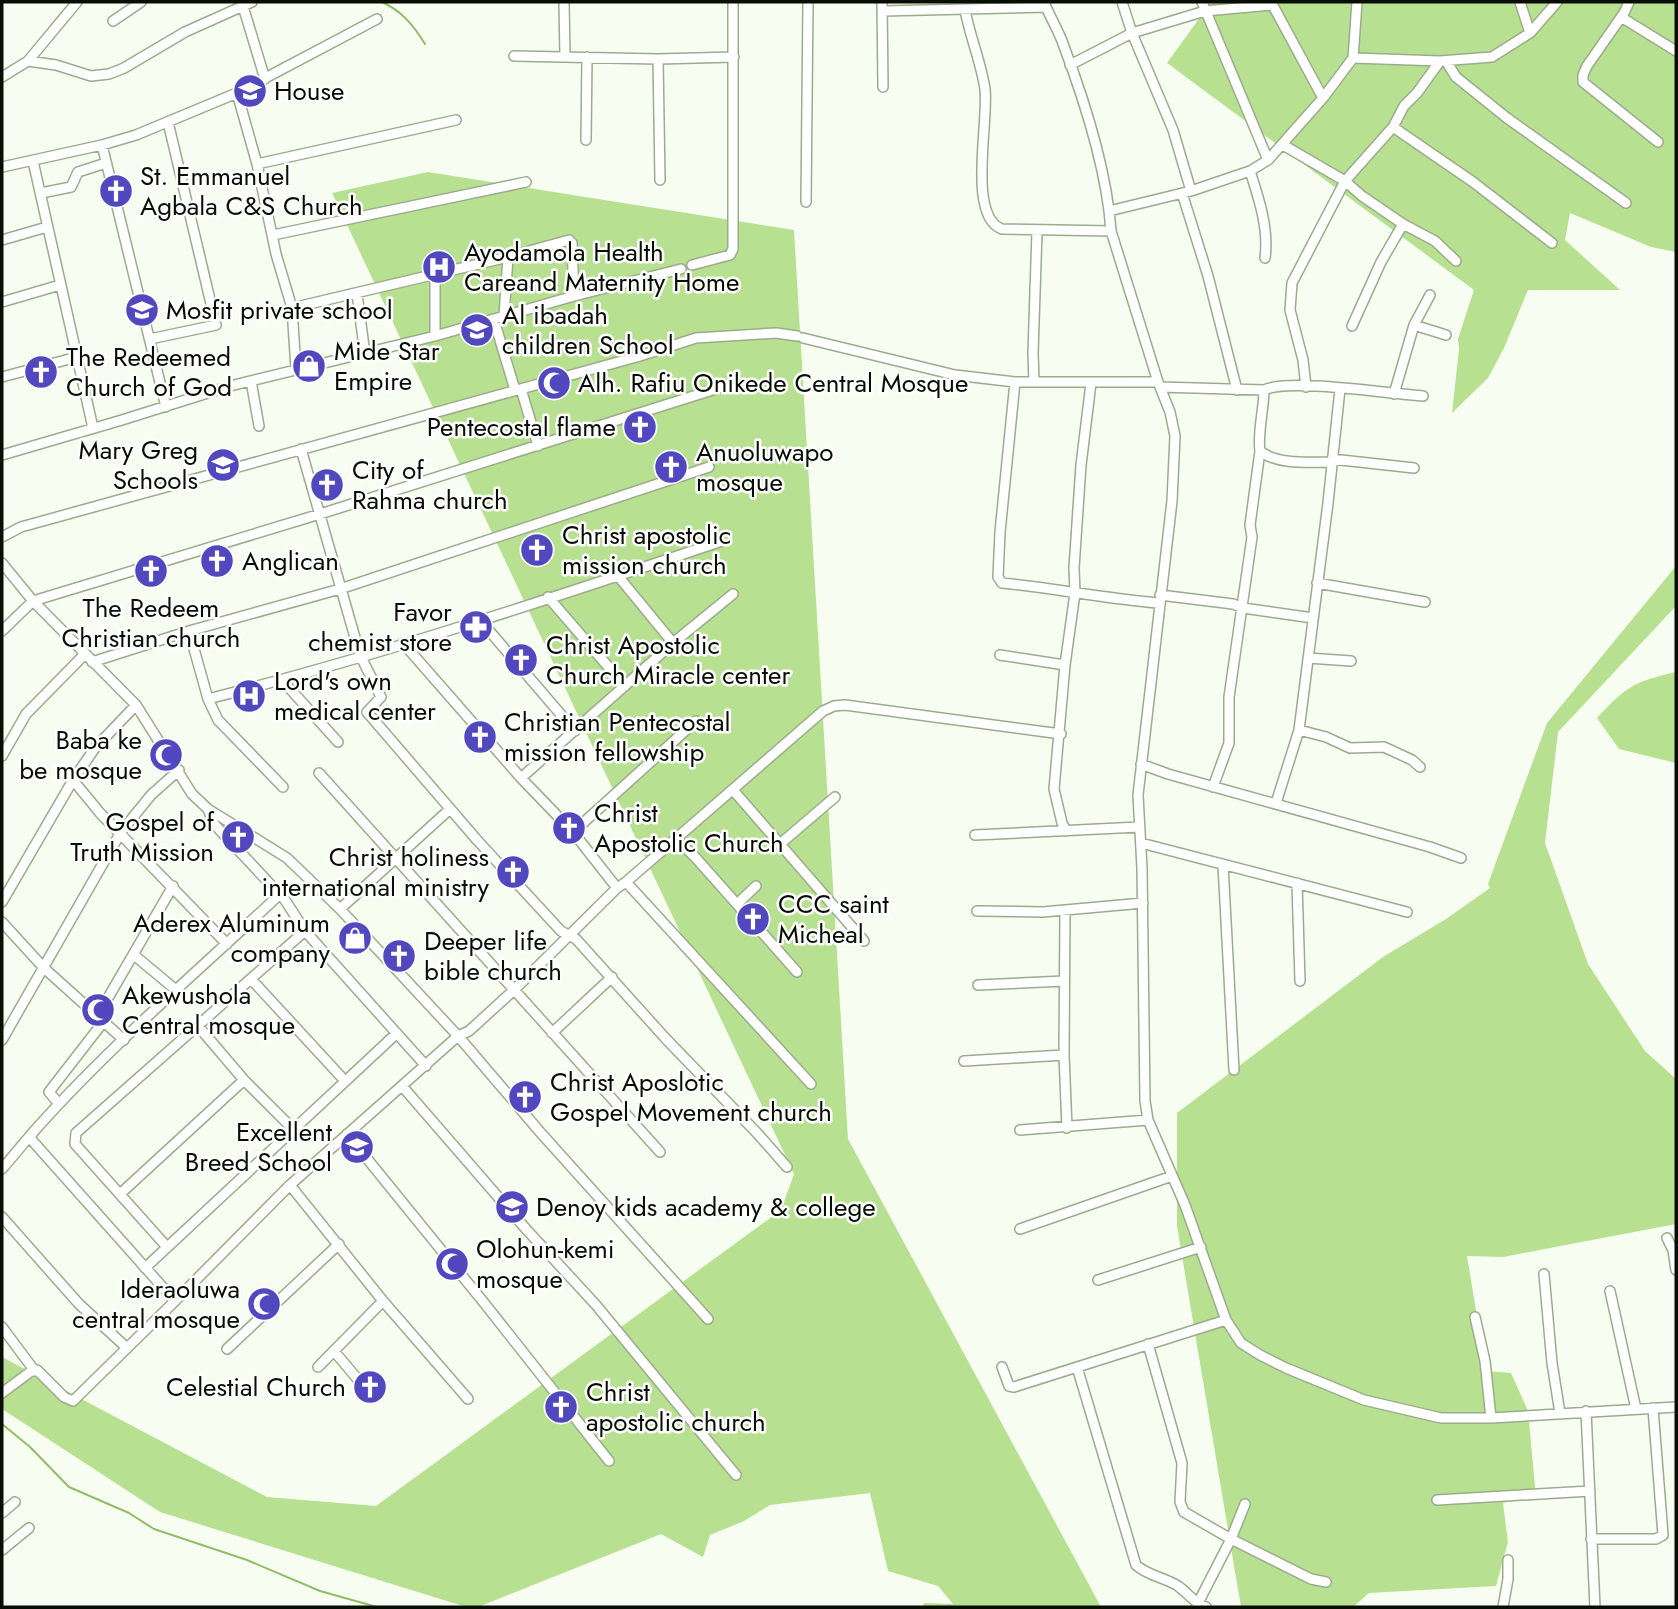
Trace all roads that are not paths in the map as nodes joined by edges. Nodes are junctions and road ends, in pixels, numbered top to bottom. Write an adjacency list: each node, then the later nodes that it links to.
1 (77, 2): 29 (street)
2 (141, 2): 19 (street)
3 (564, 2): 24 (street)
4 (733, 2): 26 (street)
5 (808, 2): 55 (street)
6 (1122, 2): 20 (street)
7 (1357, 2): 27 (street)
8 (1520, 2): 21 (street)
9 (1557, 2): 21 (street)
10 (1629, 2): 17 (street)
11 (245, 3): 29 (street); 33 (street)
12 (1271, 3): 14 (street); 36 (street)
13 (1045, 4): 16 (street); 31 (street)
14 (1204, 6): 20 (street); 44 (street)
15 (883, 7): 16 (street); 34 (street)
16 (965, 10): 60 (street)
17 (1621, 17): 22 (street); 41 (street)
18 (377, 19): 33 (street)
19 (113, 21)
20 (1132, 33): 31 (street); 53 (street)
21 (1530, 33): 30 (street)
22 (1676, 51)
23 (514, 56): 24 (street)
24 (565, 57): 25 (street)
25 (587, 57): 28 (street); 40 (street)
26 (734, 57): 28 (street); 68 (street)
27 (1353, 58): 30 (street); 36 (street)
28 (658, 59): 50 (street)
29 (28, 61): 32 (street)
30 (1443, 61): 39 (street); 56 (street)
31 (1070, 65): 57 (street)
32 (2, 77)
33 (265, 79): 35 (street)
34 (883, 87)
35 (237, 93): 38 (street); 47 (street)
36 (1323, 98): 43 (street)
37 (456, 120): 47 (street)
38 (168, 122): 42 (street); 83 (street)
39 (1393, 127): 52 (street); 64 (street)
40 (586, 140)
41 (1658, 142)
42 (102, 145): 45 (street); 46 (street)
43 (1283, 145): 44 (street); 52 (street)
44 (1268, 160): 49 (street)
45 (33, 161): 48 (street); 54 (street)
46 (106, 163): 54 (street); 83 (street)
47 (257, 164): 62 (street)
48 (2, 167)
49 (1250, 171): 53 (street); 66 (street)
50 (660, 180)
51 (526, 181): 62 (street)
52 (1345, 181): 58 (street); 94 (street)
53 (1186, 192): 57 (street); 97 (street)
54 (41, 193): 59 (street)
55 (806, 202)
56 (1626, 203)
57 (1109, 211): 61 (street)
58 (1403, 225): 67 (street); 80 (street)
59 (47, 227): 63 (street); 71 (street)
60 (1037, 230): 61 (street); 90 (street)
61 (1111, 231): 92 (street)
62 (273, 235): 76 (street)
63 (2, 240)
64 (1552, 243)
65 (508, 257): 70 (street); 74 (street); 77 (street)
66 (1265, 258)
67 (1456, 261)
68 (692, 265)
69 (681, 269): 74 (street)
70 (435, 275): 72 (street); 82 (street)
71 (60, 285): 75 (street); 85 (street)
72 (357, 294): 76 (street); 84 (street)
73 (1430, 295): 79 (street)
74 (574, 296): 77 (street)
75 (2, 302)
76 (292, 308): 86 (street)
77 (504, 316): 78 (street)
78 (494, 320): 82 (street); 95 (street)
79 (1413, 325): 81 (street); 99 (street)
80 (1352, 326)
81 (1447, 335)
82 (435, 336): 84 (street)
83 (150, 339): 101 (street)
84 (365, 354): 86 (street)
85 (77, 357): 87 (street); 103 (street)
86 (296, 369): 88 (street)
87 (2, 377)
88 (251, 381): 101 (street); 102 (street)
89 (1015, 382): 90 (street); 95 (street); 118 (street)
90 (1034, 382): 91 (street)
91 (1091, 383): 92 (street); 118 (street)
92 (1159, 385): 97 (street); 121 (street)
93 (722, 387): 104 (street)
94 (1306, 387): 96 (street); 98 (street)
95 (518, 389): 104 (street); 105 (street)
96 (1340, 389): 99 (street); 108 (street)
97 (1237, 390): 98 (street)
98 (1264, 390): 106 (street)
99 (1394, 394): 100 (street)
100 (1423, 396)
101 (166, 407): 103 (street)
102 (259, 426)
103 (93, 428): 107 (street)
104 (538, 446): 111 (street)
105 (301, 449): 111 (street); 112 (street)
106 (1260, 451): 108 (street); 124 (street)
107 (2, 455)
108 (1332, 461): 110 (street); 116 (street)
109 (709, 467): 117 (street)
110 (1414, 468)
111 (320, 514): 117 (street); 122 (street)
112 (2, 537)
113 (719, 542): 115 (street)
114 (2, 563): 122 (street)
115 (618, 576): 120 (street); 130 (street)
116 (1317, 583): 123 (street); 125 (street)
117 (340, 589): 128 (street); 132 (street)
118 (1075, 593): 121 (street); 136 (street)
119 (733, 594): 130 (street)
120 (548, 597): 126 (street); 138 (street)
121 (1159, 599): 124 (street); 147 (street)
122 (33, 601): 127 (street); 133 (street)
123 (1424, 602)
124 (1243, 608): 125 (street); 154 (street)
125 (1313, 618): 134 (street)
126 (480, 620): 129 (street); 143 (street)
127 (2, 631)
128 (189, 631): 133 (street); 139 (street)
129 (403, 643): 132 (street); 151 (street)
130 (673, 643): 138 (street)
131 (1000, 655): 136 (street)
132 (360, 656): 137 (street); 159 (street)
133 (89, 658): 140 (street); 146 (street)
134 (1308, 658): 135 (street); 142 (street)
135 (1351, 661)
136 (1065, 665): 144 (street)
137 (282, 680): 139 (street); 145 (street)
138 (625, 686): 143 (street)
139 (208, 699): 153 (street)
140 (136, 705): 149 (street); 152 (street)
141 (696, 721): 163 (street)
142 (1299, 730): 148 (street); 157 (street)
143 (575, 731): 151 (street)
144 (1060, 734): 155 (street); 161 (street)
145 (338, 741)
146 (2, 756)
147 (1141, 764): 154 (street); 160 (street)
148 (1420, 767)
149 (178, 770): 158 (street); 162 (street)
150 (320, 773): 168 (street)
151 (521, 778): 163 (street)
152 (73, 780): 162 (street); 177 (street)
153 (283, 787)
154 (1213, 787): 157 (street)
155 (733, 790): 165 (street); 167 (street)
156 (835, 797): 167 (street)
157 (1276, 803): 169 (street)
158 (208, 809): 176 (street); 180 (street)
159 (450, 809): 168 (street); 186 (street)
160 (1139, 827): 161 (street); 166 (street)
161 (1066, 831): 164 (street)
162 (121, 832): 173 (street); 190 (street)
163 (573, 832): 175 (street)
164 (975, 835)
165 (676, 839): 171 (street); 179 (street)
166 (1140, 843): 170 (street); 178 (street)
167 (780, 844): 187 (street)
168 (396, 857): 180 (street); 198 (street)
169 (1461, 858)
170 (1223, 865): 172 (street); 209 (street)
171 (626, 882): 175 (street); 212 (street)
172 (1297, 883): 183 (street); 195 (street)
173 (173, 886): 188 (street); 189 (street)
174 (756, 886): 179 (street)
175 (617, 888): 186 (street)
176 (278, 896): 185 (street); 188 (street)
177 (2, 902)
178 (1143, 903): 181 (street); 215 (street)
179 (737, 904): 191 (street)
180 (340, 909): 203 (street)
181 (1065, 910): 182 (street); 194 (street)
182 (977, 911)
183 (1407, 912)
184 (2, 922): 190 (street)
185 (305, 931): 193 (street); 201 (street)
186 (569, 934): 192 (street); 198 (street)
187 (864, 941)
188 (227, 944): 197 (street)
189 (134, 955): 197 (street); 199 (street)
190 (44, 968): 199 (street); 204 (street)
191 (797, 972)
192 (612, 977): 202 (street); 222 (street)
193 (251, 979): 200 (street); 211 (street)
194 (1064, 981): 196 (street); 206 (street)
195 (1300, 981)
196 (978, 985)
197 (176, 990): 205 (street)
198 (514, 990): 202 (street); 203 (street)
199 (101, 1018): 205 (street); 214 (street)
200 (198, 1026): 210 (street); 226 (street)
201 (396, 1034): 208 (street); 211 (street)
202 (552, 1034): 221 (street)
203 (458, 1036): 208 (street); 241 (street)
204 (2, 1040)
205 (124, 1040): 214 (street)
206 (1064, 1055): 207 (street); 216 (street)
207 (964, 1061)
208 (426, 1066): 213 (street)
209 (1234, 1070)
210 (244, 1080): 217 (street); 226 (street)
211 (345, 1081): 217 (street)
212 (811, 1084)
213 (402, 1086): 219 (street); 262 (street)
214 (59, 1104): 220 (street)
215 (1148, 1120): 216 (street); 224 (street)
216 (1068, 1128): 218 (street)
217 (294, 1130): 231 (street)
218 (1020, 1130)
219 (347, 1134): 225 (street); 261 (street)
220 (29, 1137): 223 (street); 233 (street)
221 (660, 1152)
222 (787, 1167)
223 (2, 1169)
224 (1172, 1176): 228 (street); 232 (street)
225 (290, 1185): 230 (street); 238 (street)
226 (120, 1194): 231 (street)
227 (2, 1217): 245 (street)
228 (1020, 1229)
229 (1667, 1238): 234 (street)
230 (339, 1244): 239 (street); 246 (street)
231 (167, 1247): 233 (street)
232 (1201, 1247): 236 (street); 242 (street)
233 (145, 1268): 238 (street)
234 (1676, 1270)
235 (1544, 1274): 259 (street)
236 (1098, 1280)
237 (1610, 1291): 257 (street)
238 (175, 1301): 245 (street)
239 (383, 1301): 247 (street); 254 (street)
240 (1475, 1317): 260 (street)
241 (708, 1319)
242 (1226, 1320): 244 (street); 260 (street)
243 (2, 1327): 251 (street)
244 (1148, 1345): 250 (street); 269 (street)
245 (127, 1348): 251 (street)
246 (227, 1349)
247 (334, 1351): 248 (street); 252 (street)
248 (318, 1367)
249 (1002, 1367): 250 (street)
250 (1077, 1367): 274 (street)
251 (34, 1370): 253 (street)
252 (360, 1382)
253 (2, 1393)
254 (468, 1399)
255 (1676, 1407): 256 (street)
256 (1653, 1408): 257 (street); 270 (street)
257 (1636, 1409): 258 (street)
258 (1586, 1411): 259 (street); 263 (street)
259 (1560, 1413): 260 (street)
260 (1491, 1418)
261 (609, 1461)
262 (736, 1475)
263 (1590, 1491): 264 (street); 270 (street)
264 (1437, 1500)
265 (15, 1502): 267 (street)
266 (1245, 1504): 269 (street)
267 (2, 1513)
268 (29, 1528): 271 (street)
269 (1231, 1539): 273 (street); 274 (street)
270 (1591, 1539): 276 (street)
271 (2, 1550)
272 (1507, 1560): 275 (street)
273 (1326, 1582)
274 (1200, 1606)
275 (1503, 1607)
276 (1595, 1607)

